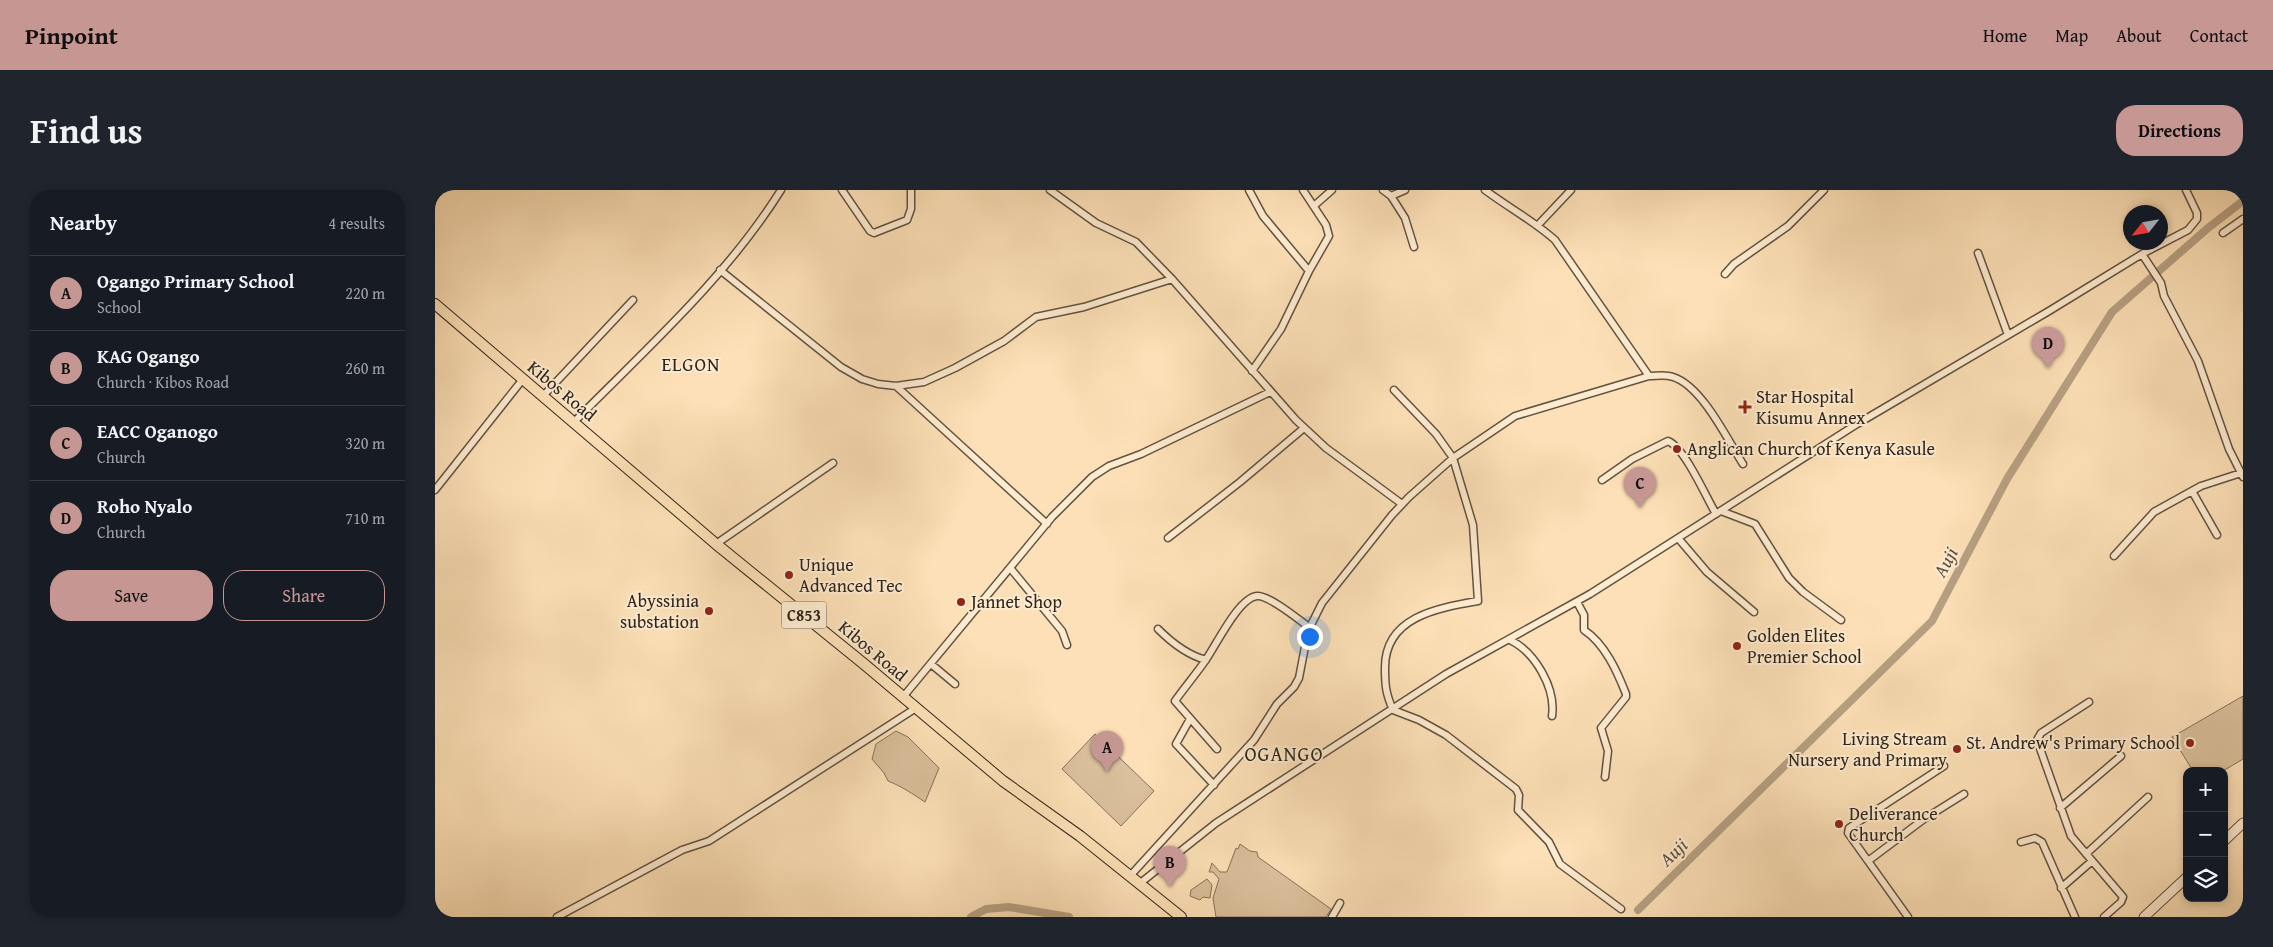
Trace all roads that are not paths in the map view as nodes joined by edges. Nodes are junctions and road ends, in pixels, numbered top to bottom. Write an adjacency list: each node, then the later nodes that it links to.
1 (781, 190): 22 (street)
2 (842, 190): 3 (street)
3 (911, 190)
4 (1050, 190): 25 (street)
5 (1249, 190): 23 (street)
6 (1303, 190): 15 (street)
7 (1332, 190): 15 (street)
8 (1383, 190): 14 (street)
9 (1405, 190): 14 (street)
10 (1485, 190): 17 (street)
11 (1571, 190): 17 (street)
12 (1824, 190): 24 (street)
13 (2186, 190): 21 (street)
14 (1391, 196): 19 (street)
15 (1315, 205): 23 (street)
16 (2243, 219): 18 (street)
17 (1538, 225): 30 (street)
18 (2223, 233)
19 (1414, 247)
20 (1978, 253): 28 (street)
21 (2142, 254): 28 (street); 41 (street)
22 (720, 270): 32 (street); 36 (street)
23 (1309, 271): 29 (street)
24 (1725, 274)
25 (1172, 279): 29 (street); 32 (street)
26 (633, 300): 35 (street)
27 (435, 304): 31 (main road, Kibos Road / C853)
28 (2008, 335): 46 (street)
29 (1252, 371): 34 (street)
30 (1649, 376): 38 (street); 40 (street)
31 (523, 379): 35 (main road, Kibos Road / C853); 43 (street)
32 (896, 386): 47 (street)
33 (1394, 390): 38 (street)
34 (1270, 392): 37 (street); 47 (street)
35 (543, 396): 36 (main road, Kibos Road / C853)
36 (574, 422): 51 (main road, Kibos Road / C853)
37 (1304, 428): 45 (street); 49 (street)
38 (1453, 458): 45 (street); 67 (street)
39 (833, 463): 51 (street)
40 (1743, 464)
41 (2242, 475): 44 (street)
42 (1602, 480): 46 (street)
43 (435, 490)
44 (2191, 490): 48 (street); 52 (street)
45 (1402, 504): 57 (street)
46 (1718, 513): 50 (street); 56 (street)
47 (1047, 524): 53 (street)
48 (2217, 535)
49 (1167, 538)
50 (1678, 538): 54 (street); 55 (street)
51 (717, 544): 64 (main road, Kibos Road / C853)
52 (2114, 556)
53 (1011, 569): 60 (street); 62 (street)
54 (1577, 602): 59 (street); 73 (street)
55 (1754, 612)
56 (1841, 620)
57 (1309, 627): 61 (street); 74 (street)
58 (1158, 629): 61 (street)
59 (1509, 640): 67 (street); 68 (street)
60 (1067, 645)
61 (1206, 660): 69 (street)
62 (931, 664): 63 (street); 64 (street)
63 (955, 684)
64 (903, 698): 66 (main road, Kibos Road / C853)
65 (2089, 702): 77 (street)
66 (916, 708): 84 (main road, Kibos Road / C853); 90 (street)
67 (1393, 710): 86 (street); 89 (street)
68 (1552, 716)
69 (1190, 719): 70 (street); 74 (street)
70 (1217, 749)
71 (2121, 756): 77 (street)
72 (1944, 766): 82 (street)
73 (1605, 777)
74 (1214, 785): 84 (street)
75 (1964, 794): 82 (street)
76 (2148, 798): 81 (street)
77 (2060, 808): 81 (street)
78 (2243, 823): 79 (street)
79 (2228, 837)
80 (2021, 842): 87 (street)
81 (2086, 854): 83 (street)
82 (1868, 861): 93 (street)
83 (2092, 862): 87 (street); 95 (street)
84 (1129, 876): 86 (main road, Kibos Road / C853)
85 (2183, 881): 96 (street)
86 (1139, 884): 91 (main road, Kibos Road / C853)
87 (2061, 888): 94 (street)
88 (1339, 903): 92 (street)
89 (1621, 909)
90 (557, 917)
91 (1181, 917)
92 (1332, 917)
93 (1908, 917)
94 (2075, 917)
95 (2104, 917)
96 (2144, 917)

